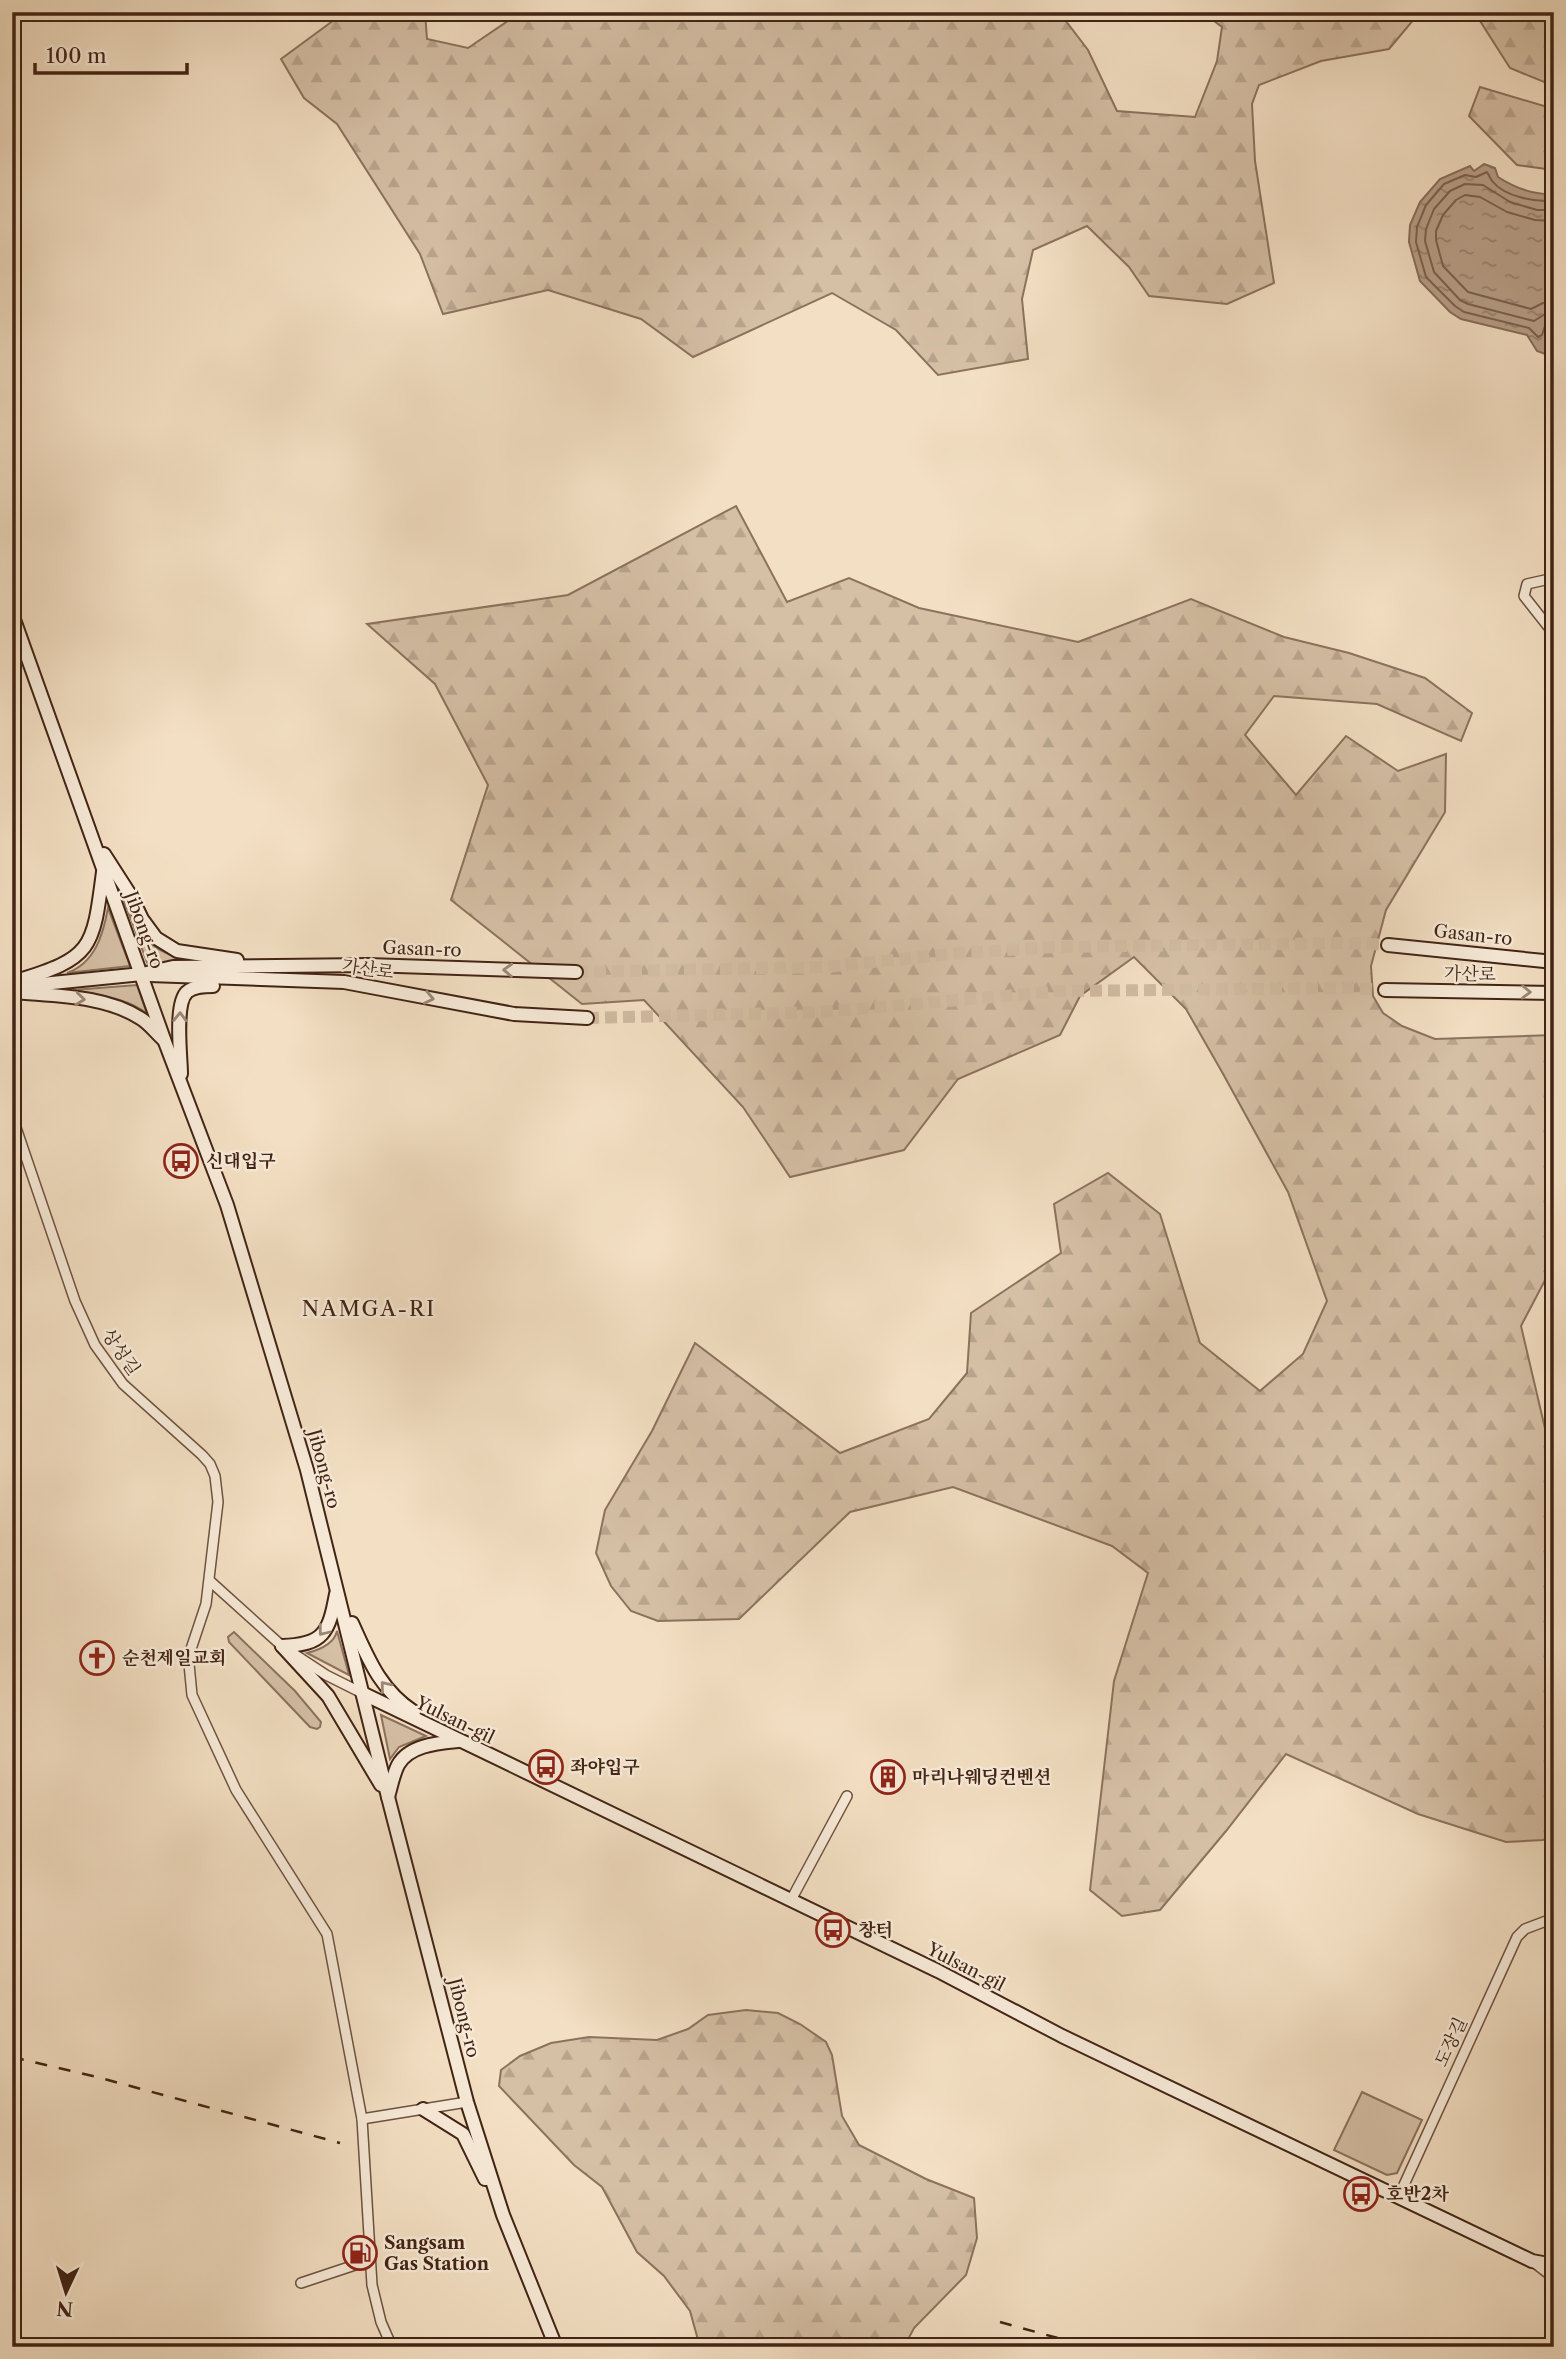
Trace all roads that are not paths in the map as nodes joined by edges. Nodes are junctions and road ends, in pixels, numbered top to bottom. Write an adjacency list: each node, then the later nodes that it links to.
1 (1554, 578): 3 (street)
2 (12, 614): 4 (main road, Jibong-ro)
3 (1554, 634)
4 (91, 833): 5 (main road, Jibong-ro); 8 (main road)
5 (103, 868): 10 (main road, Jibong-ro); 12 (main road)
6 (1388, 945): 7 (main road, Gasan-ro)
7 (1554, 962)
8 (286, 967): 9 (main road, Gasan-ro, one-way to 8); 10 (main road, Gasan-ro)
9 (576, 972)
10 (142, 974): 11 (main road, 가산로); 12 (main road); 16 (main road, Jibong-ro)
11 (285, 981): 15 (main road, 가산로, one-way to 15); 17 (main road, one-way to 11)
12 (12, 987): 16 (main road, one-way to 16)
13 (1385, 990): 14 (main road, 가산로, one-way to 14)
14 (1554, 993)
15 (587, 1018)
16 (165, 1042): 17 (main road, Jibong-ro)
17 (181, 1085): 20 (main road, Jibong-ro)
18 (12, 1116): 19 (street, 상성길)
19 (210, 1581): 21 (street); 30 (street, 상성길)
20 (337, 1588): 21 (main road, one-way to 21); 22 (main road, Jibong-ro); 23 (main road, one-way to 20)
21 (282, 1646): 22 (street); 25 (main road)
22 (364, 1694): 23 (main road, Yulsan-gil); 25 (main road, Jibong-ro)
23 (458, 1741): 25 (main road); 26 (main road, Yulsan-gil)
24 (847, 1796): 26 (street)
25 (388, 1797): 28 (main road, Jibong-ro)
26 (791, 1900): 31 (main road, Yulsan-gil)
27 (1554, 1918): 31 (street, 도장길)
28 (467, 2102): 29 (street); 32 (main road, Jibong-ro)
29 (423, 2109): 30 (street); 32 (main road)
30 (362, 2119): 33 (street, 상성길)
31 (1398, 2198): 34 (main road, Yulsan-gil)
32 (500, 2204): 39 (main road, Jibong-ro)
33 (370, 2260): 37 (street); 38 (street, 상성길)
34 (1532, 2261): 35 (main road, Yulsan-gil); 36 (street)
35 (1554, 2264)
36 (1554, 2278)
37 (301, 2283)
38 (392, 2347)
39 (556, 2347)

